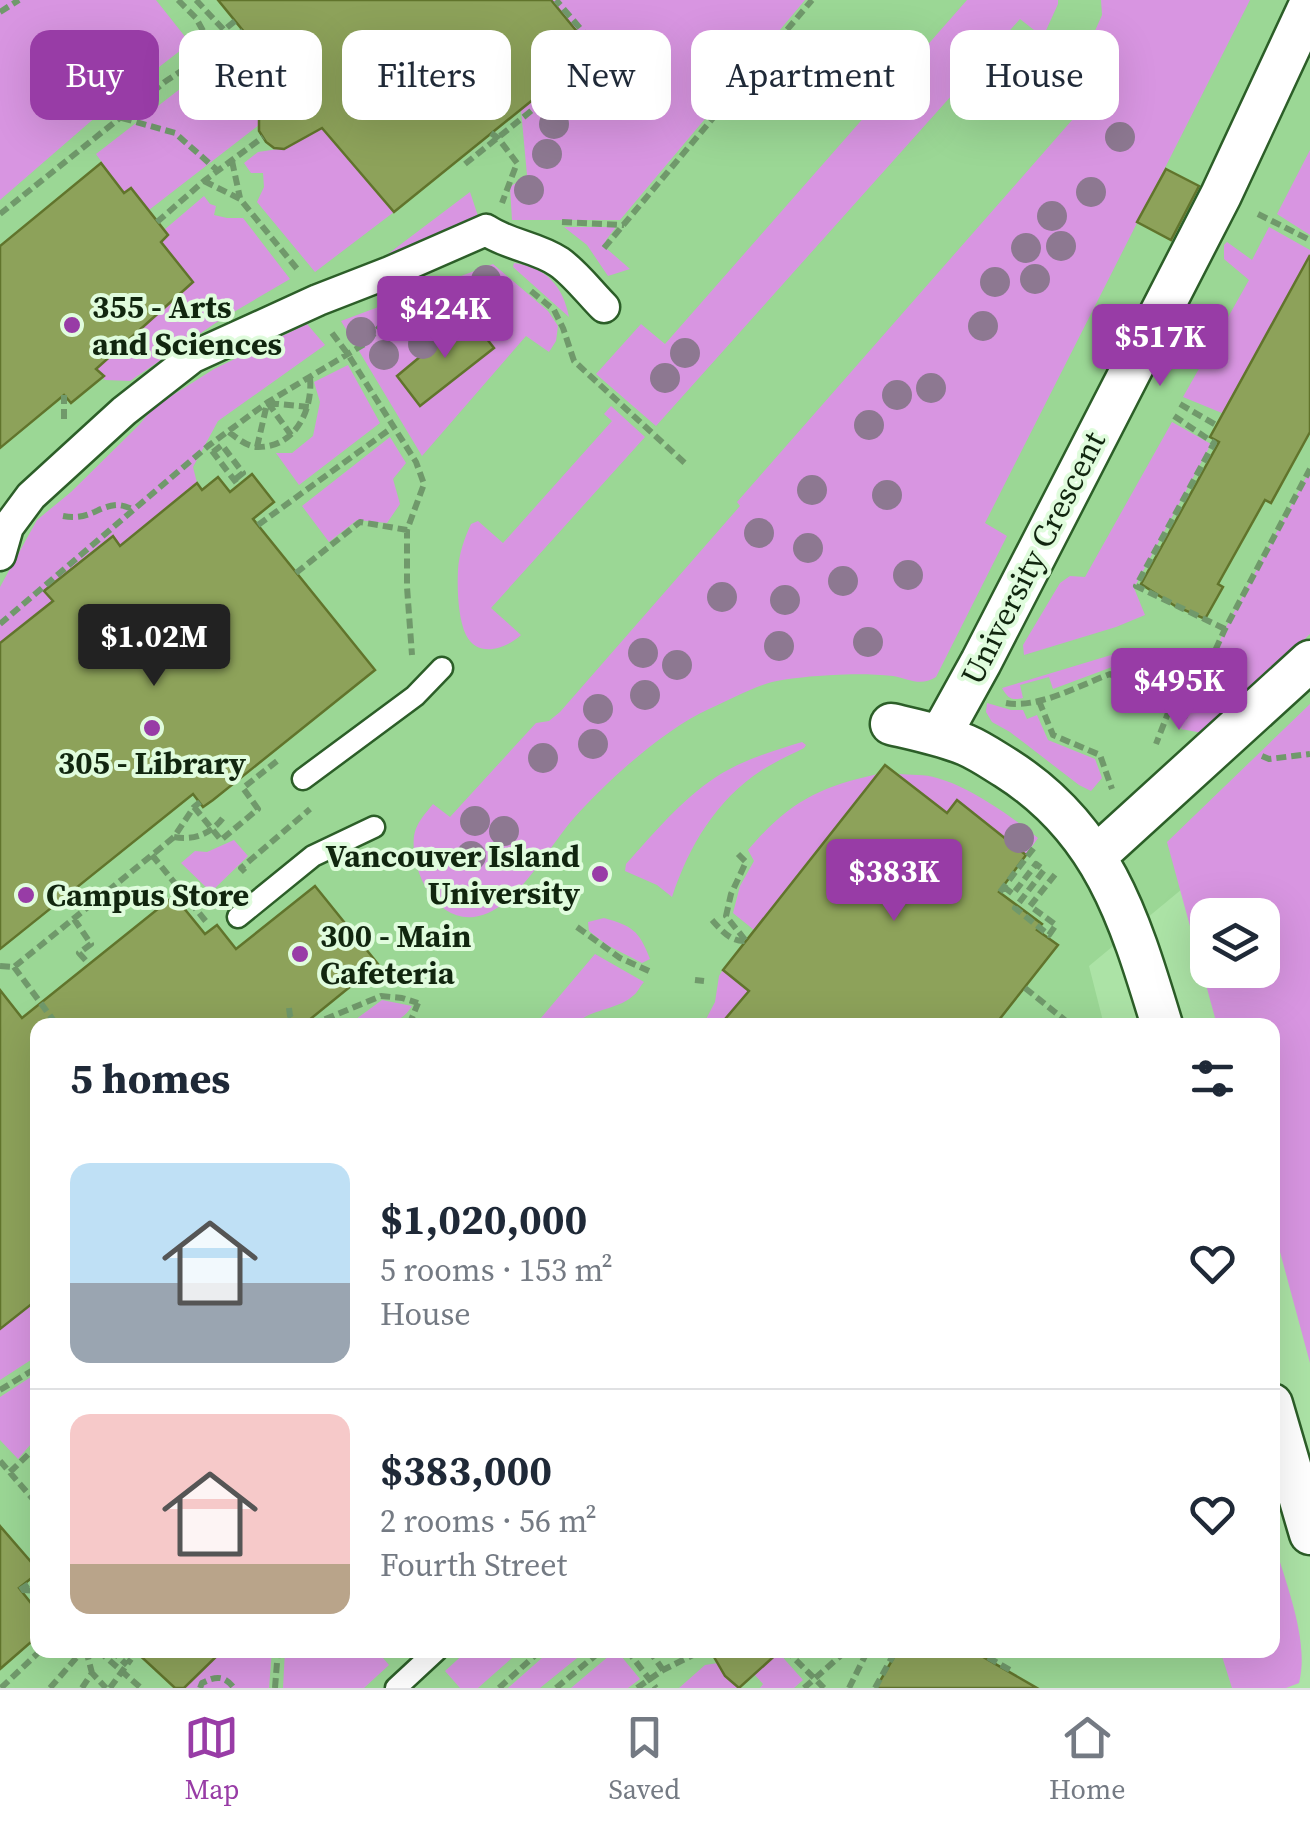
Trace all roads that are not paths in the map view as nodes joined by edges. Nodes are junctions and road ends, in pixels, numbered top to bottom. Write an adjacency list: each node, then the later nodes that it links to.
1 (1300, 5): 7 (street, University Crescent)
2 (604, 307): 3 (street)
3 (0, 555)
4 (1310, 662): 10 (street)
5 (442, 668): 8 (lane)
6 (891, 724): 7 (street)
7 (940, 736): 10 (street)
8 (303, 779)
9 (374, 827): 11 (lane)
10 (1096, 856): 12 (street)
11 (238, 918)
12 (1160, 1018)
13 (1280, 1431): 14 (street)
14 (1310, 1534)
15 (429, 1658): 16 (lane)
16 (396, 1688)

